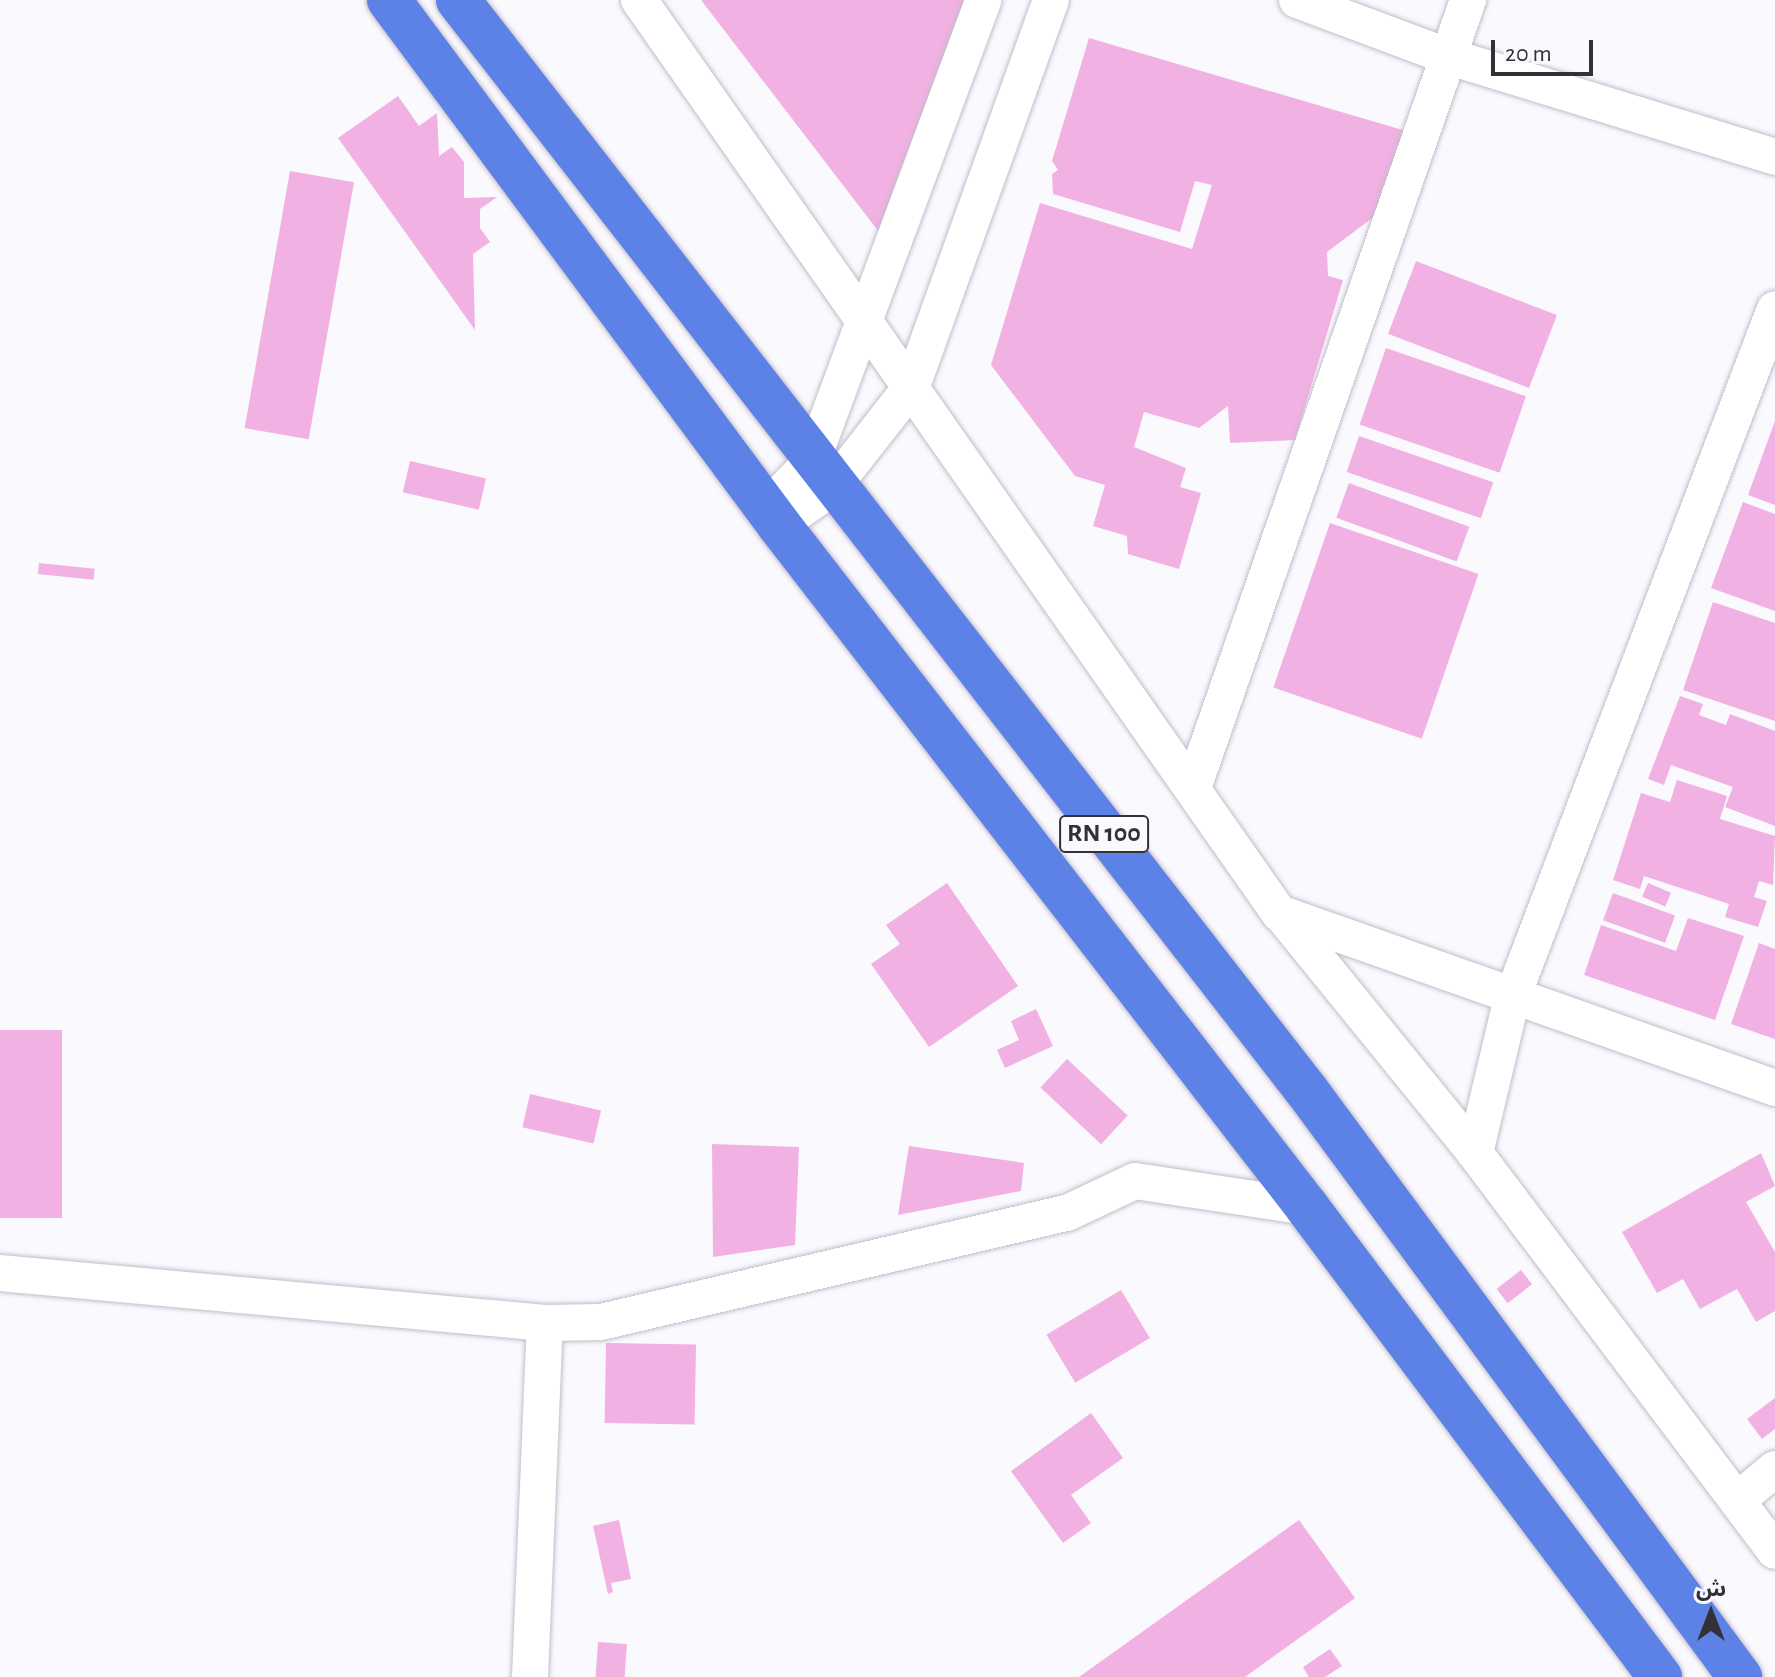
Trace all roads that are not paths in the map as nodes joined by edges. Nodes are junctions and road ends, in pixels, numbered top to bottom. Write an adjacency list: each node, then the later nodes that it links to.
1 (389, 0): 14 (highway, RN 100)
2 (458, 0): 13 (highway, RN 100)
3 (639, 0): 11 (street)
4 (983, 0): 11 (street)
5 (1051, 0): 12 (street)
6 (1297, 0): 8 (street)
7 (1468, 0): 8 (street)
8 (1447, 56): 9 (street); 15 (street)
9 (1775, 157)
10 (1775, 309): 17 (street)
11 (865, 320): 12 (street); 13 (street)
12 (912, 386): 13 (street); 15 (street)
13 (822, 474): 14 (street); 28 (highway, RN 100)
14 (773, 516): 20 (highway, RN 100)
15 (1193, 788): 16 (street)
16 (1279, 913): 17 (street); 19 (street)
17 (1512, 998): 18 (street); 19 (street)
18 (1775, 1088)
19 (1475, 1153): 24 (street)
20 (1307, 1207): 22 (street); 27 (highway, RN 100)
21 (0, 1273): 22 (street)
22 (545, 1323): 26 (street)
23 (1775, 1469): 24 (street)
24 (1739, 1499): 25 (street)
25 (1775, 1551)
26 (530, 1677)
27 (1660, 1677)
28 (1740, 1677)

